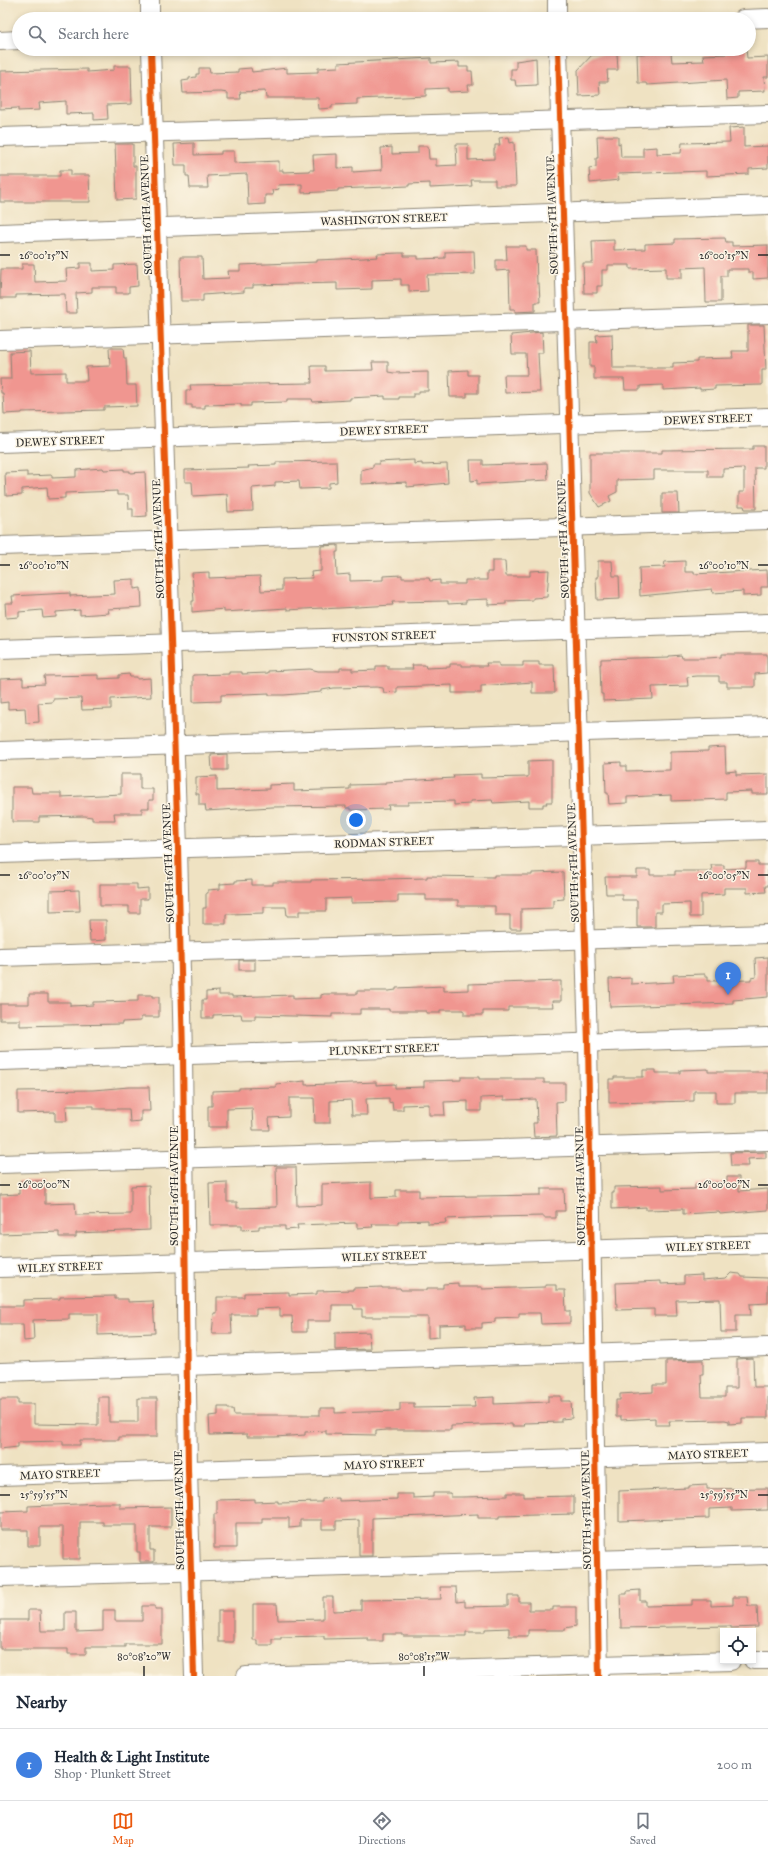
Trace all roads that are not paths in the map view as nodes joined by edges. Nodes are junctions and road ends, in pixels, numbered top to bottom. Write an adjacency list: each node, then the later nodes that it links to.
1 (150, 0): 3 (street)
2 (557, 0): 4 (street)
3 (150, 12)
4 (557, 12)
5 (756, 18): 6 (street)
6 (768, 18)
7 (12, 40): 8 (street)
8 (0, 41)
9 (151, 56): 13 (street, SOUTH 16TH AVENUE)
10 (558, 56): 12 (street, SOUTH 15TH AVENUE)
11 (768, 114): 12 (street)
12 (560, 120): 13 (street); 16 (street, SOUTH 15TH AVENUE)
13 (154, 132): 14 (street); 17 (street, SOUTH 16TH AVENUE)
14 (0, 137)
15 (768, 206): 16 (street, WASHINGTON STREET)
16 (562, 213): 17 (street, WASHINGTON STREET); 20 (street, SOUTH 15TH AVENUE)
17 (156, 227): 18 (street, WASHINGTON STREET); 21 (street, SOUTH 16TH AVENUE)
18 (0, 233)
19 (768, 314): 20 (street)
20 (566, 320): 21 (street); 24 (street, SOUTH 15TH AVENUE)
21 (160, 334): 22 (street); 25 (street, SOUTH 16TH AVENUE)
22 (0, 340)
23 (768, 417): 24 (street, DEWEY STREET)
24 (569, 424): 25 (street, DEWEY STREET); 28 (street, SOUTH 15TH AVENUE)
25 (164, 438): 26 (street, DEWEY STREET); 29 (street, SOUTH 16TH AVENUE)
26 (0, 443)
27 (768, 520): 28 (street)
28 (573, 526): 29 (street); 32 (street, SOUTH 15TH AVENUE)
29 (168, 541): 30 (street); 33 (street, SOUTH 16TH AVENUE)
30 (0, 546)
31 (768, 623): 32 (street, FUNSTON STREET)
32 (576, 629): 33 (street, FUNSTON STREET); 36 (street, SOUTH 15TH AVENUE)
33 (171, 643): 34 (street, FUNSTON STREET); 37 (street, SOUTH 16TH AVENUE)
34 (0, 650)
35 (768, 726): 36 (street)
36 (579, 732): 37 (street); 40 (street, SOUTH 15TH AVENUE)
37 (175, 746): 38 (street); 41 (street, SOUTH 16TH AVENUE)
38 (0, 751)
39 (768, 830): 40 (street, RODMAN STREET)
40 (582, 836): 41 (street, RODMAN STREET); 44 (street, SOUTH 15TH AVENUE)
41 (178, 848): 42 (street, RODMAN STREET); 45 (street, SOUTH 16TH AVENUE)
42 (0, 854)
43 (768, 934): 44 (street)
44 (585, 939): 45 (street); 48 (street, SOUTH 15TH AVENUE)
45 (181, 951): 46 (street); 49 (street, SOUTH 16TH AVENUE)
46 (0, 957)
47 (768, 1037): 48 (street, PLUNKETT STREET)
48 (588, 1042): 49 (street, PLUNKETT STREET); 52 (street, SOUTH 15TH AVENUE)
49 (183, 1055): 50 (street, PLUNKETT STREET); 53 (street, SOUTH 16TH AVENUE)
50 (0, 1061)
51 (768, 1141): 52 (street)
52 (590, 1146): 53 (street); 56 (street, SOUTH 15TH AVENUE)
53 (184, 1158): 54 (street); 57 (street, SOUTH 16TH AVENUE)
54 (0, 1164)
55 (768, 1244): 56 (street, WILEY STREET)
56 (591, 1250): 57 (street, WILEY STREET); 60 (street, SOUTH 15TH AVENUE)
57 (185, 1263): 58 (street, WILEY STREET); 61 (street, SOUTH 16TH AVENUE)
58 (0, 1268)
59 (768, 1347): 60 (street)
60 (593, 1352): 61 (street); 64 (street, SOUTH 15TH AVENUE)
61 (186, 1366): 62 (street); 65 (street, SOUTH 16TH AVENUE)
62 (0, 1372)
63 (768, 1452): 64 (street, MAYO STREET)
64 (595, 1458): 65 (street, MAYO STREET); 68 (street, SOUTH 15TH AVENUE)
65 (188, 1470): 66 (street, MAYO STREET); 69 (street, SOUTH 16TH AVENUE)
66 (0, 1476)
67 (768, 1555): 68 (street)
68 (597, 1560): 69 (street); 74 (street, SOUTH 15TH AVENUE)
69 (191, 1571): 70 (street); 75 (street, SOUTH 16TH AVENUE)
70 (0, 1577)
71 (756, 1660): 72 (street)
72 (768, 1660)
73 (720, 1662): 74 (street)
74 (599, 1671): 76 (street)
75 (194, 1676)
76 (246, 1676)

